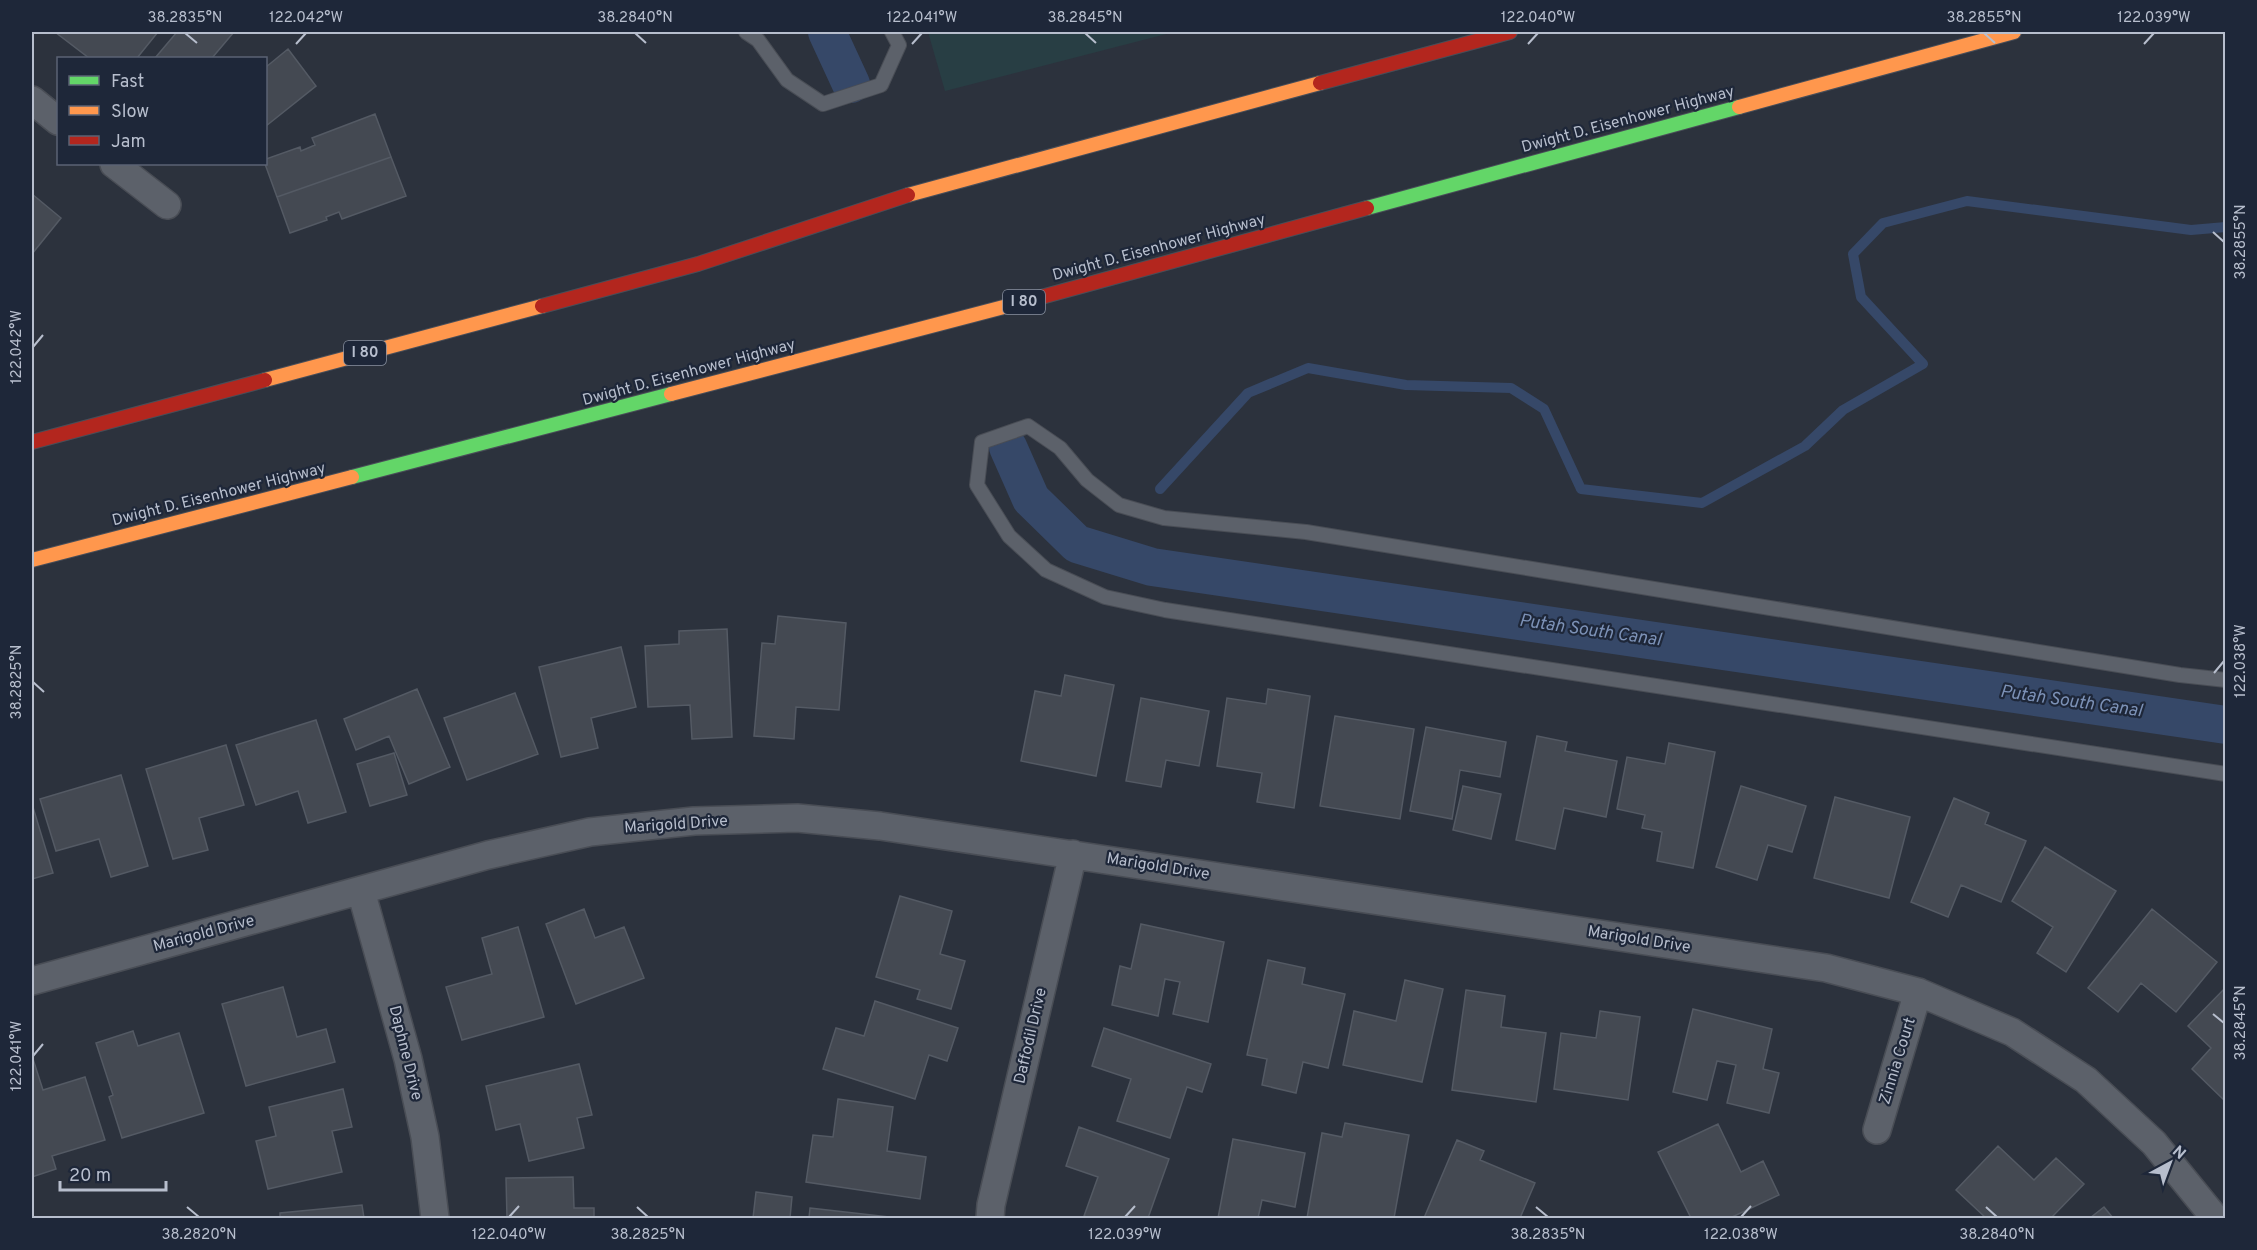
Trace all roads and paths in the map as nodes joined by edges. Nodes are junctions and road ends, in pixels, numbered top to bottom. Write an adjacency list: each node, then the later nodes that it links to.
1 (746, 32): 2 (lane)
2 (892, 32)
3 (1510, 32): 9 (highway, I 80)
4 (2014, 32): 10 (highway, Dwight D. Eisenhower Highway / I 80)
5 (32, 100): 6 (street)
6 (57, 120)
7 (115, 165): 8 (street)
8 (167, 205)
9 (32, 442)
10 (32, 560)
11 (2226, 680): 12 (lane)
12 (2226, 774)
13 (1073, 854): 14 (street, Marigold Drive); 16 (street, Marigold Drive); 19 (street, Daffodil Drive)
14 (361, 891): 15 (street, Marigold Drive); 18 (street, Daphne Drive)
15 (32, 981)
16 (1918, 992): 17 (street, Zinnia Court); 20 (street, Marigold Drive)
17 (1877, 1130)
18 (435, 1218)
19 (990, 1218)
20 (2215, 1218)

